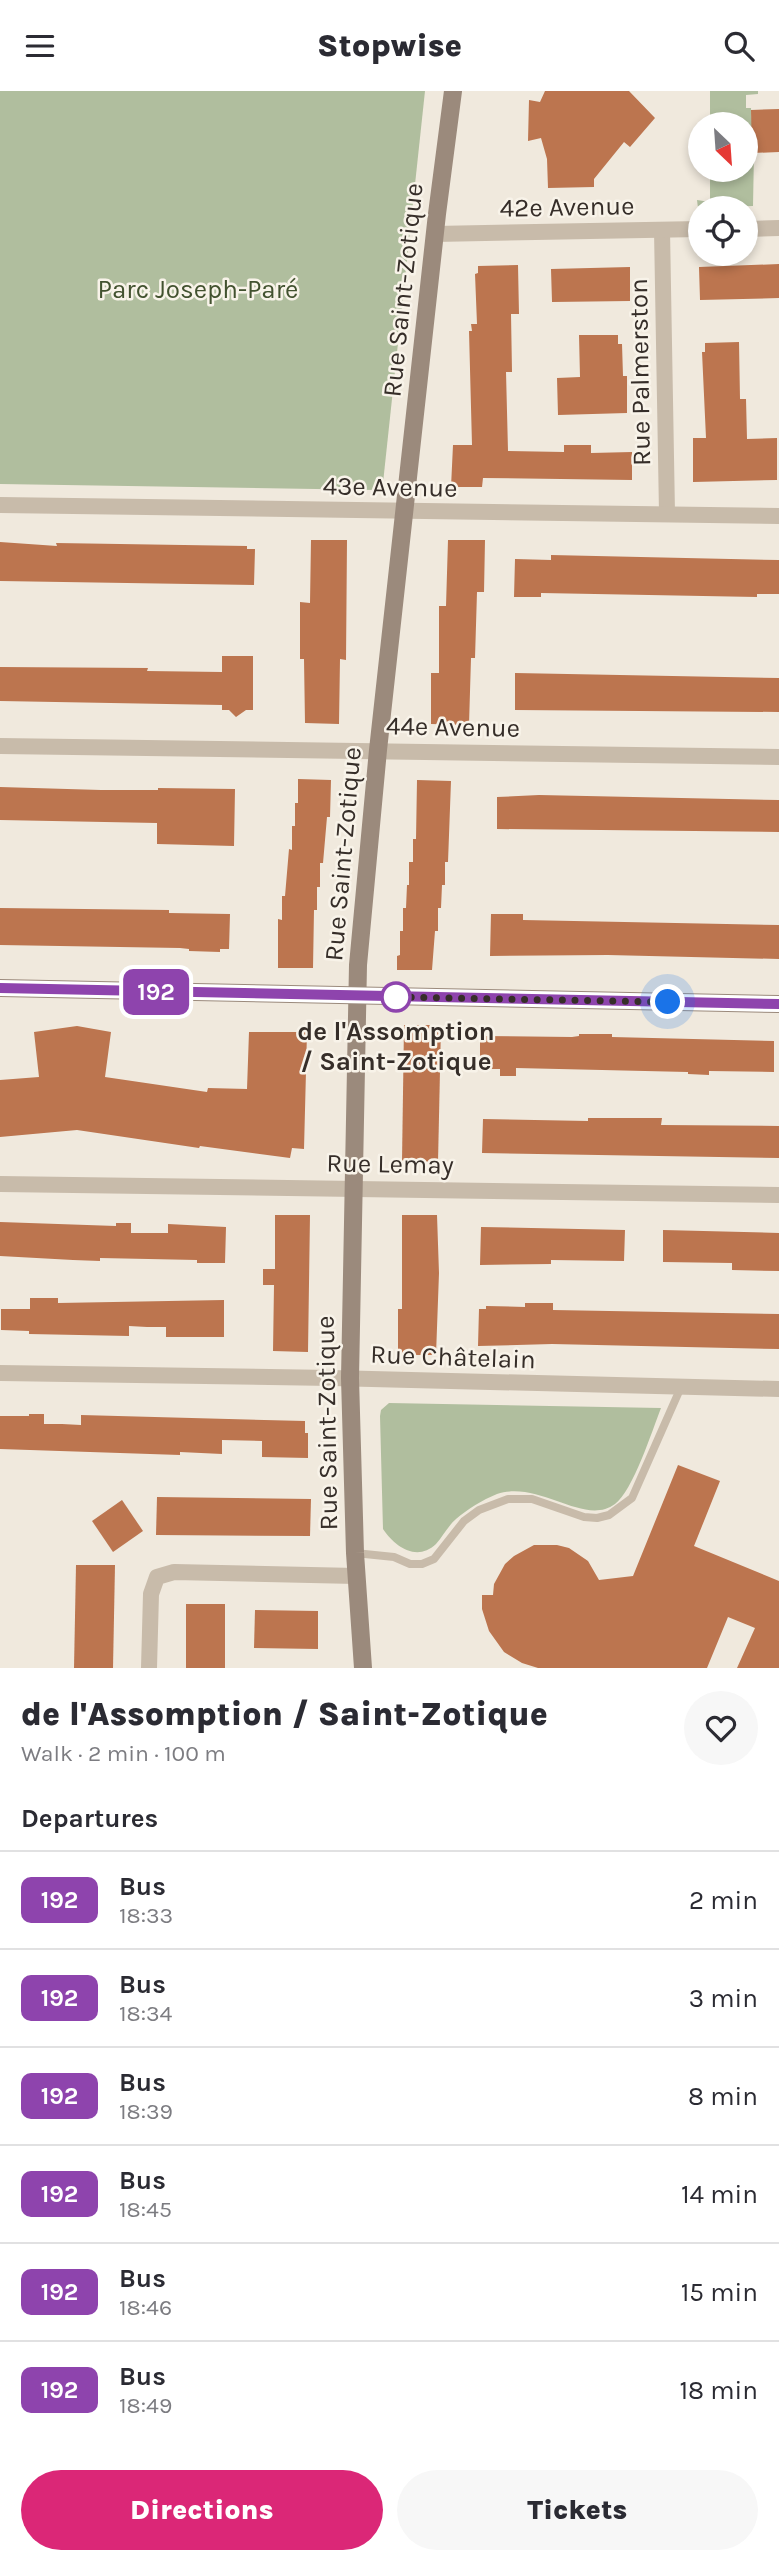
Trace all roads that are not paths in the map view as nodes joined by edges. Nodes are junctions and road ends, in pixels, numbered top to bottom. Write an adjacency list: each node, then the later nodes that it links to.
1 (453, 91): 6 (street, Rue Saint-Zotique)
2 (779, 228): 4 (street)
3 (688, 229): 5 (street, 42e Avenue)
4 (758, 229)
5 (662, 230): 6 (street, 42e Avenue); 9 (street, Rue Palmerston)
6 (435, 234): 8 (street, Rue Saint-Zotique)
7 (0, 505): 8 (street, 43e Avenue)
8 (404, 511): 9 (street, 43e Avenue); 12 (street, Rue Saint-Zotique)
9 (667, 513): 10 (street, 43e Avenue)
10 (779, 516)
11 (0, 746): 12 (street, 44e Avenue)
12 (378, 750): 13 (street, 44e Avenue); 15 (street, Rue Saint-Zotique)
13 (779, 757)
14 (0, 988): 15 (street)
15 (358, 997): 16 (street); 18 (street, Rue Saint-Zotique)
16 (779, 1004)
17 (0, 1184): 18 (street, Rue Lemay)
18 (355, 1188): 19 (street, Rue Lemay); 21 (street, Rue Saint-Zotique)
19 (779, 1195)
20 (0, 1373): 21 (street, Rue Châtelain)
21 (350, 1378): 22 (street, Rue Châtelain); 24 (street, Rue Saint-Zotique)
22 (681, 1387): 23 (street, Rue Châtelain); 24 (lane)
23 (779, 1389)
24 (355, 1553): 25 (street, Rue Saint-Zotique)
25 (356, 1576): 26 (street); 27 (street, Rue Saint-Zotique)
26 (149, 1668)
27 (363, 1668)

